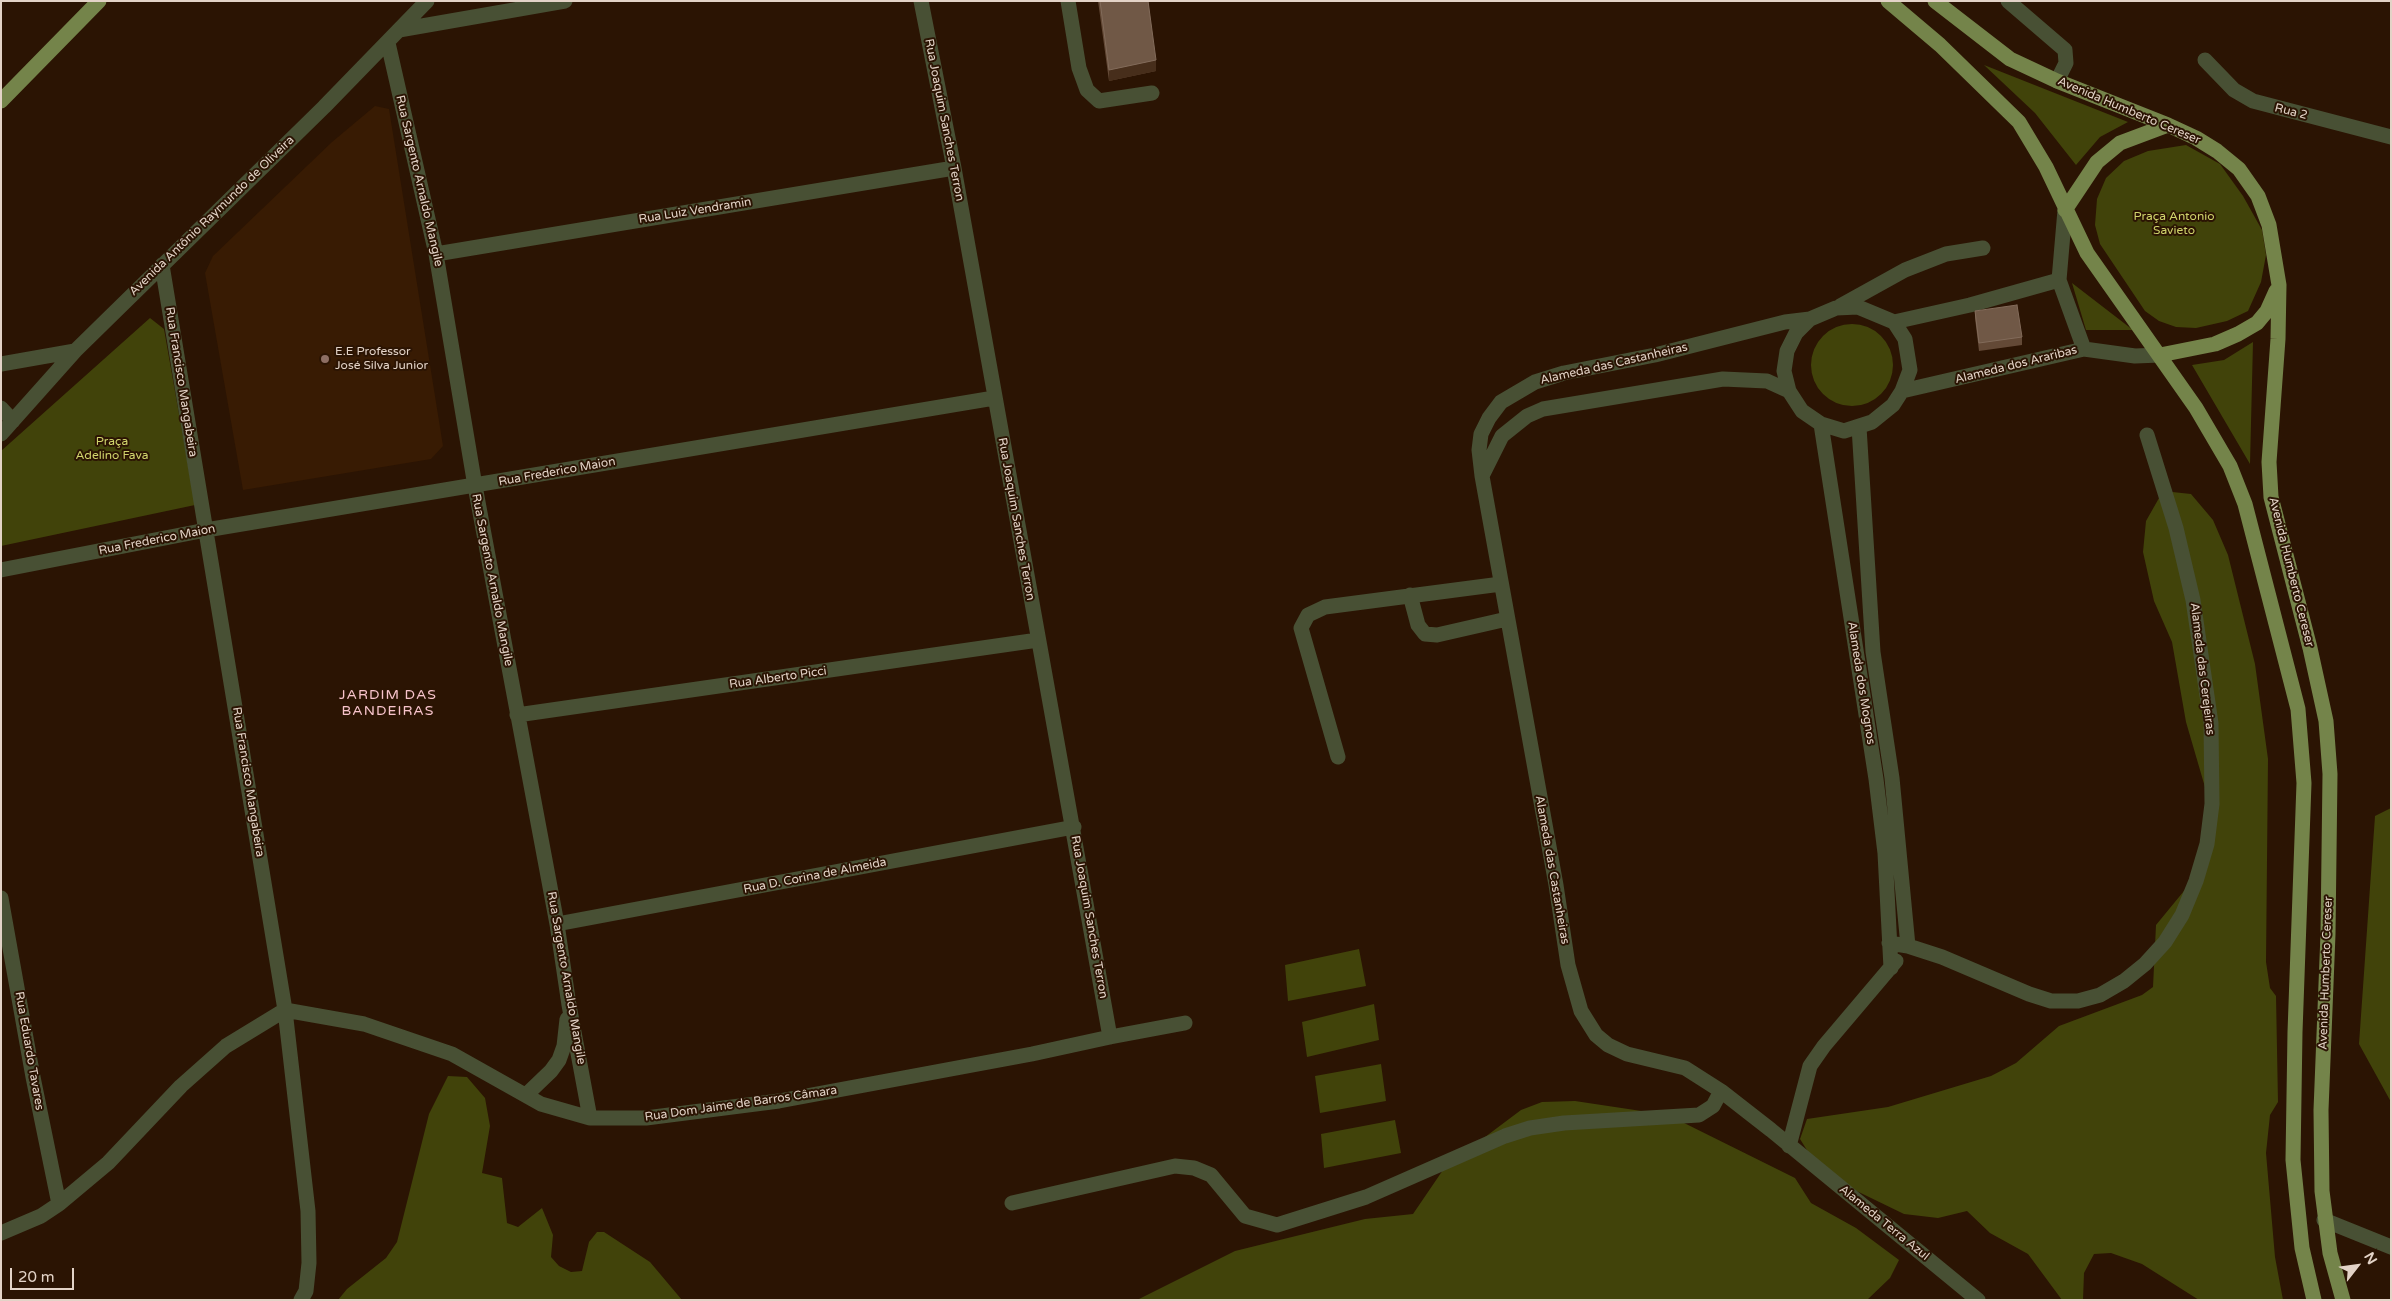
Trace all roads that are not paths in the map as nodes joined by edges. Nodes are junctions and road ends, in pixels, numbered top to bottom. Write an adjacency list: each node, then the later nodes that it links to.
1 (99, 1): 14 (main road)
2 (428, 1): 9 (street, Avenida Antônio Raymundo de Oliveira)
3 (565, 1): 9 (street)
4 (921, 1): 17 (street, Rua Joaquim Sanches Terron)
5 (1068, 1): 13 (street)
6 (1888, 1): 18 (main road)
7 (1935, 1): 12 (main road, Avenida Humberto Cereser)
8 (2008, 1): 12 (street)
9 (399, 30): 10 (street, Avenida Antônio Raymundo de Oliveira)
10 (388, 43): 20 (street, Rua Sargento Arnaldo Mangile); 21 (street, Avenida Antônio Raymundo de Oliveira)
11 (2205, 60): 16 (street, Rua 2)
12 (2057, 81): 15 (main road, Avenida Humberto Cereser)
13 (1152, 93)
14 (1, 101)
15 (2168, 125): 18 (main road); 23 (main road, Avenida Humberto Cereser)
16 (2391, 137)
17 (954, 168): 20 (street, Rua Luiz Vendramin); 33 (street, Rua Joaquim Sanches Terron)
18 (2065, 210): 22 (street); 29 (main road)
19 (1983, 248): 24 (street)
20 (436, 254): 41 (street, Rua Sargento Arnaldo Mangile)
21 (162, 265): 28 (street, Avenida Antônio Raymundo de Oliveira); 42 (street, Rua Francisco Mangabeira)
22 (2059, 280): 26 (street); 27 (street)
23 (2279, 285): 29 (main road); 66 (main road, Avenida Humberto Cereser)
24 (1836, 308): 25 (street); 26 (street)
25 (1810, 319): 31 (street); 40 (street, Alameda das Castanheiras)
26 (1894, 322): 32 (street)
27 (2084, 348): 29 (street, Alameda dos Araribas); 32 (street, Alameda dos Araribas)
28 (75, 351): 30 (street); 35 (street, Avenida Antônio Raymundo de Oliveira)
29 (2160, 355): 71 (main road)
30 (1, 364)
31 (1789, 391): 36 (street); 40 (street)
32 (1902, 392): 37 (street)
33 (994, 398): 41 (street, Rua Frederico Maion); 47 (street, Rua Joaquim Sanches Terron)
34 (1, 408): 35 (street)
35 (14, 421): 38 (street, Avenida Antônio Raymundo de Oliveira)
36 (1822, 424): 37 (street); 53 (street, Alameda dos Mognos)
37 (1858, 427): 54 (street, Alameda dos Mognos)
38 (1, 434)
39 (2147, 435): 54 (street, Alameda das Cerejeiras)
40 (1482, 476): 44 (street, Alameda das Castanheiras)
41 (474, 486): 42 (street, Rua Frederico Maion); 48 (street, Rua Sargento Arnaldo Mangile)
42 (206, 530): 43 (street, Rua Frederico Maion); 57 (street, Rua Francisco Mangabeira)
43 (1, 570)
44 (1501, 584): 45 (street); 46 (street, Alameda das Castanheiras)
45 (1410, 596): 46 (street); 49 (street)
46 (1508, 619): 60 (street, Alameda das Castanheiras)
47 (1038, 640): 48 (street, Rua Alberto Picci); 50 (street, Rua Joaquim Sanches Terron)
48 (517, 715): 52 (street, Rua Sargento Arnaldo Mangile)
49 (1338, 758)
50 (1074, 827): 52 (street, Rua D. Corina de Almeida); 59 (street, Rua Joaquim Sanches Terron)
51 (1, 898): 65 (street, Rua Eduardo Tavares)
52 (557, 924): 56 (street, Rua Sargento Arnaldo Mangile)
53 (1889, 942): 54 (street, Alameda das Cerejeiras); 55 (street, Alameda dos Mognos)
54 (1908, 946): 55 (street)
55 (1890, 968): 63 (street)
56 (569, 1005): 61 (street); 62 (street, Rua Sargento Arnaldo Mangile)
57 (285, 1010): 61 (street, Rua Dom Jaime de Barros Câmara); 65 (street); 69 (street, Rua Francisco Mangabeira)
58 (1186, 1023): 59 (street, Rua Dom Jaime de Barros Câmara)
59 (1110, 1037): 62 (street, Rua Dom Jaime de Barros Câmara)
60 (1721, 1091): 63 (street, Alameda das Castanheiras); 64 (street)
61 (526, 1095): 62 (street, Rua Dom Jaime de Barros Câmara)
62 (590, 1118)
63 (1790, 1146): 70 (street, Alameda Terra Azul)
64 (1012, 1203)
65 (59, 1204): 67 (street)
66 (2324, 1220): 68 (street); 72 (main road, Avenida Humberto Cereser)
67 (1, 1233)
68 (2391, 1247)
69 (301, 1300)
70 (1978, 1300)
71 (2314, 1300)
72 (2343, 1300)

